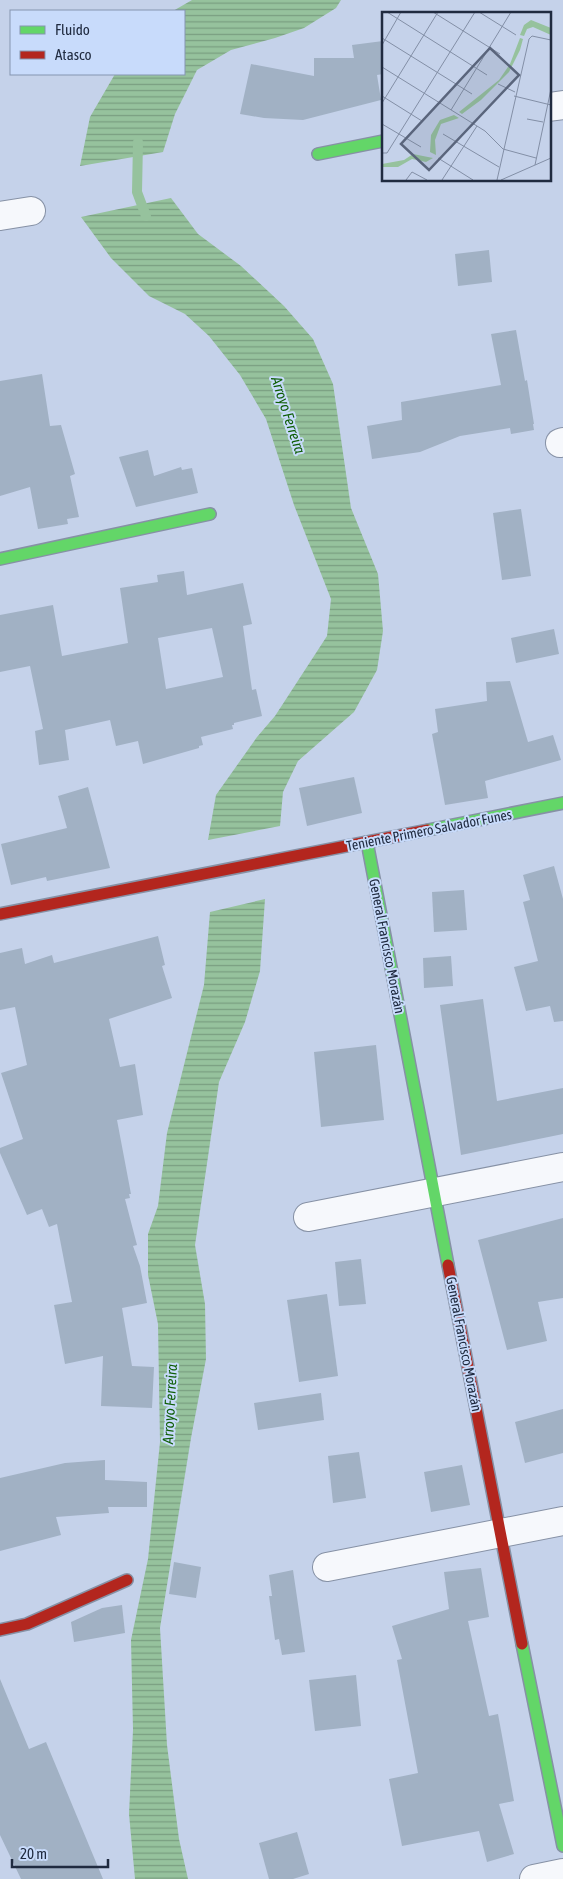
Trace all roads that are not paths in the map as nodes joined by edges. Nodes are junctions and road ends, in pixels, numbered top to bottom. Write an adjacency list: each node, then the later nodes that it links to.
1 (563, 105): 2 (street)
2 (550, 107)
3 (382, 141): 4 (street)
4 (318, 154)
5 (31, 211): 6 (street)
6 (0, 216)
7 (210, 514): 8 (street)
8 (0, 559)
9 (563, 803): 10 (street, Teniente Primero Salvador Funes)
10 (367, 842): 11 (street, Teniente Primero Salvador Funes); 13 (street, General Francisco Morazán)
11 (0, 914)
12 (563, 1168): 13 (street)
13 (435, 1192): 14 (street); 16 (street, General Francisco Morazán)
14 (308, 1217)
15 (563, 1521): 16 (street)
16 (500, 1533): 17 (street); 20 (street, General Francisco Morazán)
17 (327, 1567)
18 (127, 1580): 19 (street)
19 (0, 1630)
20 (563, 1846)
21 (563, 1873): 22 (street)
22 (534, 1879)

